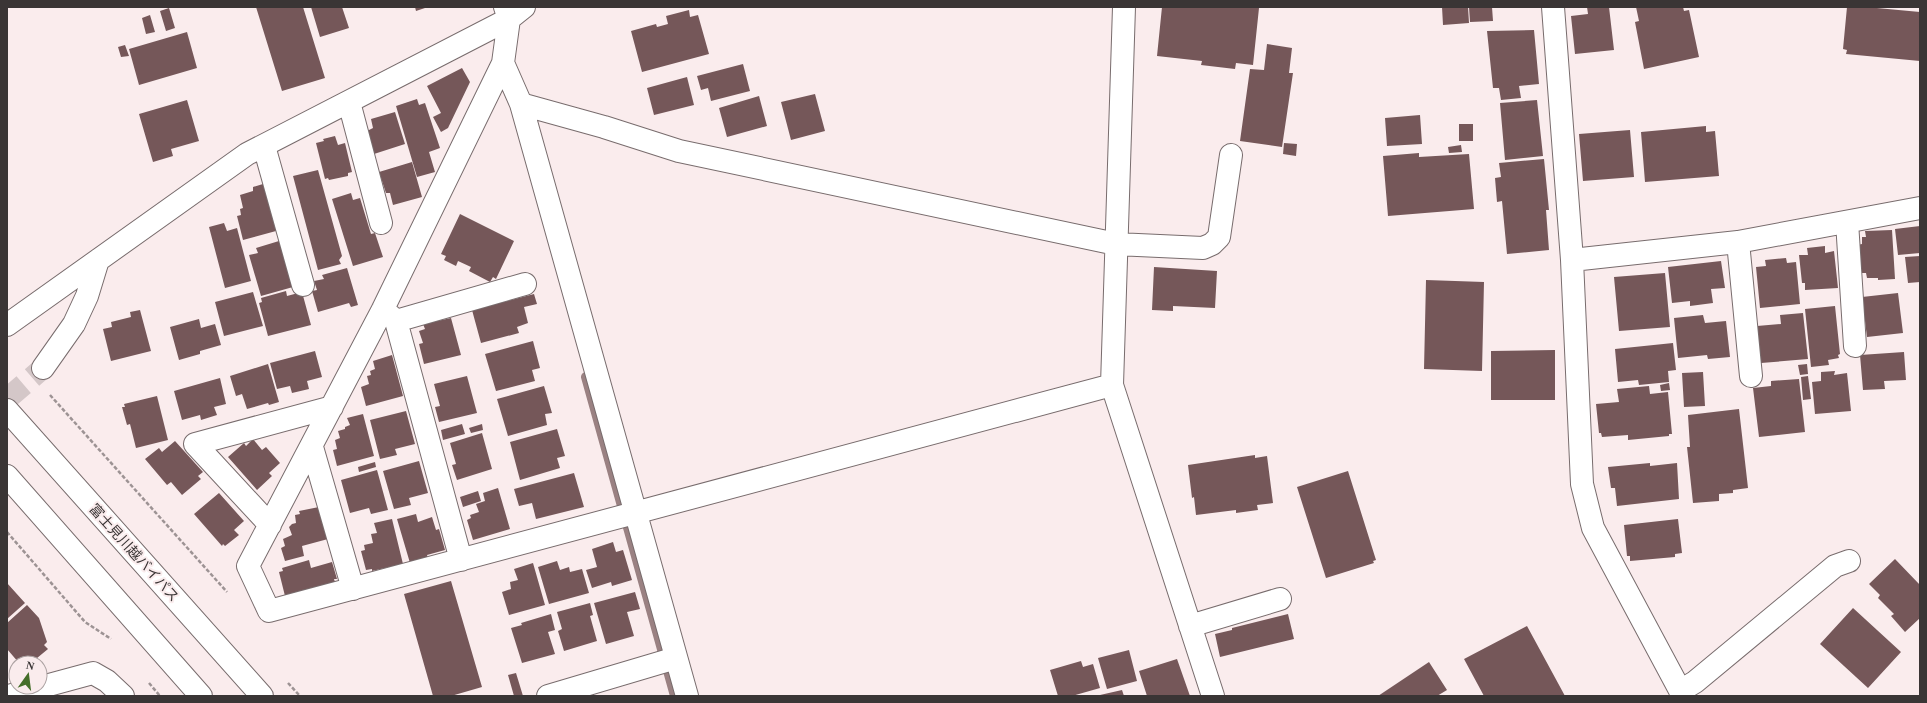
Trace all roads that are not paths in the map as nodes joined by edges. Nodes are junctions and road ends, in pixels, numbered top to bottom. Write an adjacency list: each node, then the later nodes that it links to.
1 (1124, 7): 13 (main road)
2 (1553, 7): 15 (main road)
3 (513, 11): 4 (main road); 5 (main road)
4 (503, 63): 6 (main road); 18 (main road)
5 (349, 102): 7 (main road); 11 (main road)
6 (520, 104): 13 (main road); 28 (main road)
7 (264, 146): 14 (main road); 17 (main road)
8 (1231, 155): 13 (main road)
9 (1920, 208): 10 (main road)
10 (1847, 222): 12 (main road); 20 (main road)
11 (381, 223)
12 (1738, 242): 15 (main road); 22 (main road)
13 (1116, 244): 23 (main road)
14 (98, 260): 19 (main road); 21 (main road)
15 (1572, 260): 36 (main road)
16 (526, 284): 18 (main road)
17 (303, 285)
18 (390, 315): 24 (main road); 30 (main road)
19 (7, 325)
20 (1855, 346)
21 (42, 368)
22 (1751, 376)
23 (1112, 385): 28 (main road); 34 (main road)
24 (332, 407): 26 (main road); 29 (main road)
25 (7, 410): 40 (main road, 富士見川越バイパス)
26 (312, 447): 29 (main road); 32 (main road)
27 (7, 476): 39 (main road)
28 (636, 514): 30 (main road); 35 (main road)
29 (270, 525): 32 (main road)
30 (461, 560): 32 (main road)
31 (1849, 561): 36 (main road)
32 (353, 589)
33 (1280, 599): 34 (main road)
34 (1190, 626): 43 (main road)
35 (676, 658): 41 (main road); 42 (main road)
36 (1681, 694)
37 (8, 696): 38 (main road)
38 (123, 696)
39 (201, 696)
40 (262, 696)
41 (548, 696)
42 (687, 696)
43 (1213, 696)

